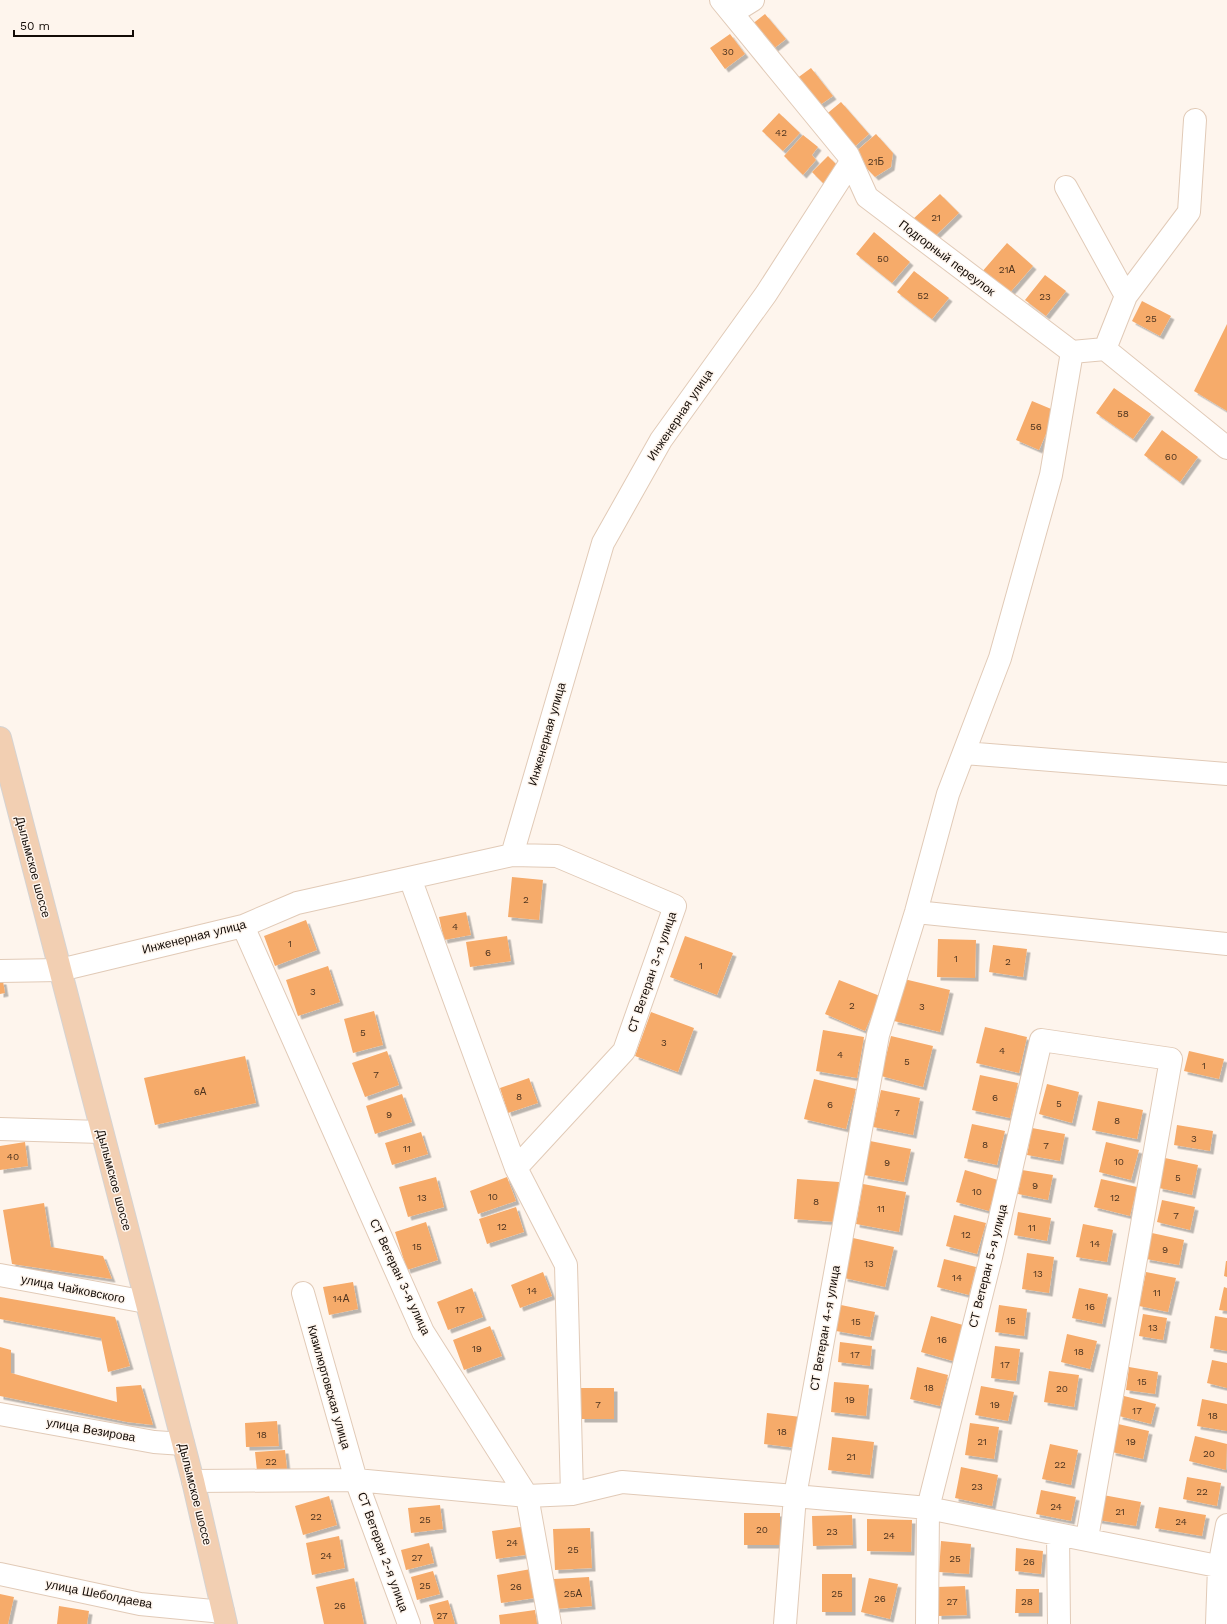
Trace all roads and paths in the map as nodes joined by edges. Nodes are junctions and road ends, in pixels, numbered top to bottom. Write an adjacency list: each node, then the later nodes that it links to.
1 (753, 0): 2 (street)
2 (727, 7): 4 (street, Подгорный переулок)
3 (1195, 120): 6 (street)
4 (851, 162): 8 (street, Подгорный переулок); 13 (street, Инженерная улица)
5 (1066, 187): 6 (street)
6 (1126, 296): 7 (street)
7 (1105, 349): 8 (street); 9 (street)
8 (1072, 352): 11 (street, СТ Ветеран 4-я улица)
9 (1227, 448)
10 (0, 738): 18 (main road, Дылымское шоссе)
11 (964, 753): 12 (street); 15 (street, СТ Ветеран 4-я улица)
12 (1227, 774)
13 (512, 855): 14 (street, Инженерная улица); 22 (street, СТ Ветеран 3-я улица)
14 (410, 878): 16 (street, Инженерная улица); 22 (street)
15 (916, 912): 17 (street); 32 (street, СТ Ветеран 4-я улица)
16 (243, 926): 18 (street, Инженерная улица); 31 (street, СТ Ветеран 3-я улица)
17 (1227, 944)
18 (60, 970): 19 (street, Инженерная улица); 21 (main road, Дылымское шоссе)
19 (0, 971)
20 (0, 1129): 21 (street)
21 (102, 1132): 25 (main road, Дылымское шоссе)
22 (516, 1168): 30 (street)
23 (0, 1275): 25 (street, улица Чайковского)
24 (303, 1293): 28 (street, Кизилюртовская улица)
25 (146, 1302): 27 (main road, Дылымское шоссе)
26 (0, 1414): 27 (street, улица Везирова)
27 (183, 1444): 29 (main road, Дылымское шоссе)
28 (356, 1480): 29 (street); 31 (street); 40 (street, СТ Ветеран 2-я улица)
29 (193, 1481): 39 (main road, Дылымское шоссе)
30 (572, 1494): 31 (street); 32 (street)
31 (528, 1496): 41 (street, СТ Ветеран 3-я улица)
32 (795, 1496): 33 (street); 42 (street, СТ Ветеран 4-я улица)
33 (928, 1508): 35 (street); 36 (street, СТ Ветеран 5-я улица); 43 (street, СТ Ветеран 5-я улица)
34 (1227, 1525): 37 (street)
35 (1058, 1534): 36 (street); 44 (street)
36 (1086, 1538): 37 (street)
37 (1223, 1567): 45 (street)
38 (0, 1574): 39 (street, улица Шеболдаева)
39 (224, 1618)
40 (409, 1624)
41 (550, 1624)
42 (785, 1624)
43 (927, 1624)
44 (1059, 1624)
45 (1217, 1624)

